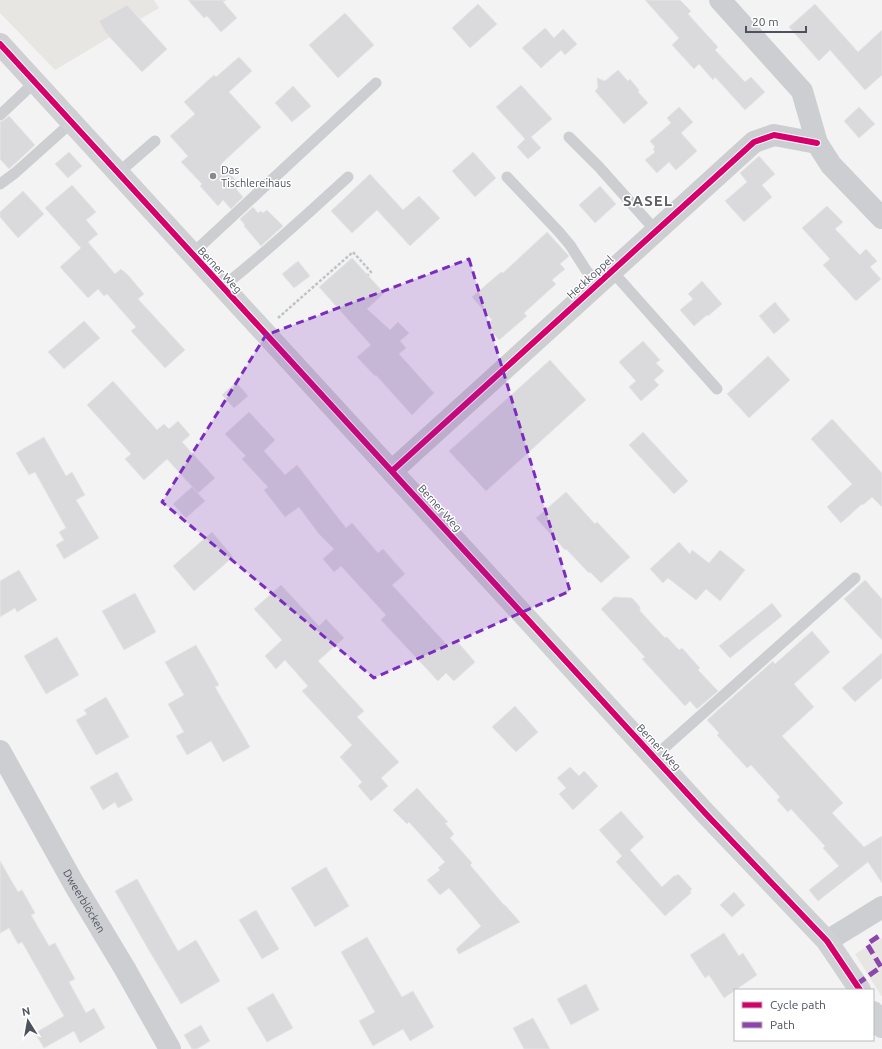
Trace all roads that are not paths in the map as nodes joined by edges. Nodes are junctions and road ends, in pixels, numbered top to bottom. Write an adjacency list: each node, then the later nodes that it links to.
1 (720, 0): 9 (street)
2 (0, 44): 3 (street, Berner Weg)
3 (35, 82): 5 (lane); 6 (street, Berner Weg)
4 (376, 83): 16 (lane)
5 (0, 115)
6 (72, 122): 10 (street, Berner Weg); 13 (lane)
7 (569, 137): 15 (lane)
8 (155, 141): 10 (lane)
9 (817, 143): 14 (street); 15 (street, Heckkoppel)
10 (118, 173): 16 (street, Berner Weg)
11 (348, 177): 18 (lane)
12 (507, 177): 17 (lane)
13 (0, 184)
14 (882, 218)
15 (656, 232): 17 (street, Heckkoppel)
16 (192, 254): 18 (street, Berner Weg)
17 (605, 277): 19 (lane); 20 (street, Heckkoppel)
18 (222, 287): 20 (street, Berner Weg)
19 (717, 389)
20 (392, 471): 23 (street, Berner Weg)
21 (855, 578): 23 (lane)
22 (0, 751): 29 (street, Dweerblöcken)
23 (654, 757): 25 (street, Berner Weg)
24 (882, 907): 25 (street)
25 (827, 941): 26 (street, Berner Weg)
26 (859, 989)
27 (874, 1014): 28 (street)
28 (882, 1027)
29 (170, 1049)

